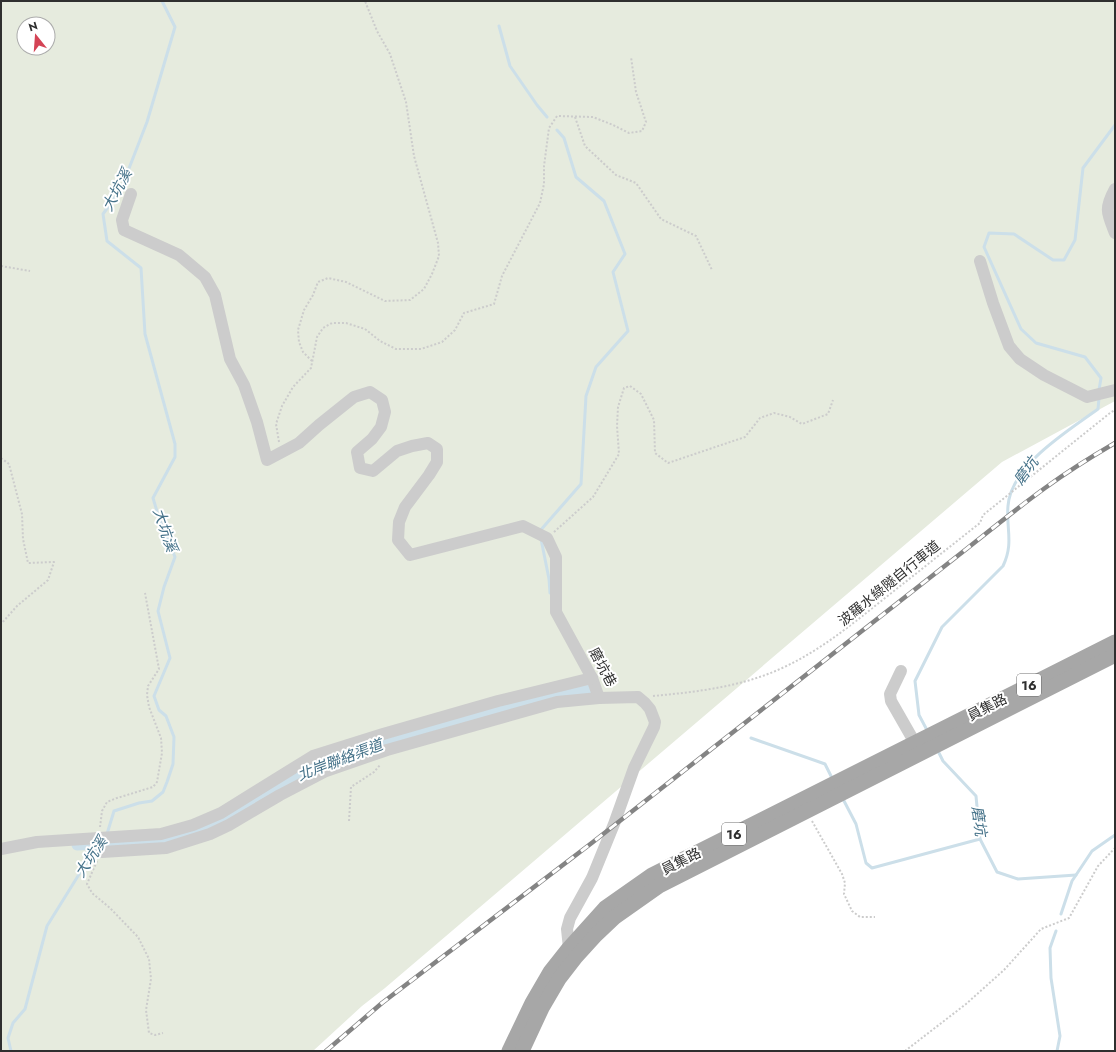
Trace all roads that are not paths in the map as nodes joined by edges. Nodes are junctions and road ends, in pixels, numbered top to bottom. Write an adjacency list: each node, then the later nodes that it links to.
1 (1115, 189): 3 (lane)
2 (131, 194): 9 (lane, 磨坑巷)
3 (1115, 233)
4 (980, 261): 5 (lane)
5 (1112, 391)
6 (1115, 642): 12 (main road, 員集路 / 16)
7 (1115, 655): 12 (main road, 員集路 / 16)
8 (901, 671): 13 (lane)
9 (592, 678): 10 (lane, 磨坑巷); 11 (lane)
10 (599, 698): 14 (lane); 17 (lane, 磨坑巷)
11 (383, 734): 14 (lane); 15 (lane)
12 (946, 734): 13 (main road, 16)
13 (918, 748): 17 (main road, 員集路 / 16); 19 (main road, 員集路 / 16)
14 (387, 750): 16 (lane)
15 (1, 849)
16 (102, 852)
17 (570, 948): 18 (main road, 員集路 / 16)
18 (509, 1051)
19 (522, 1051)

